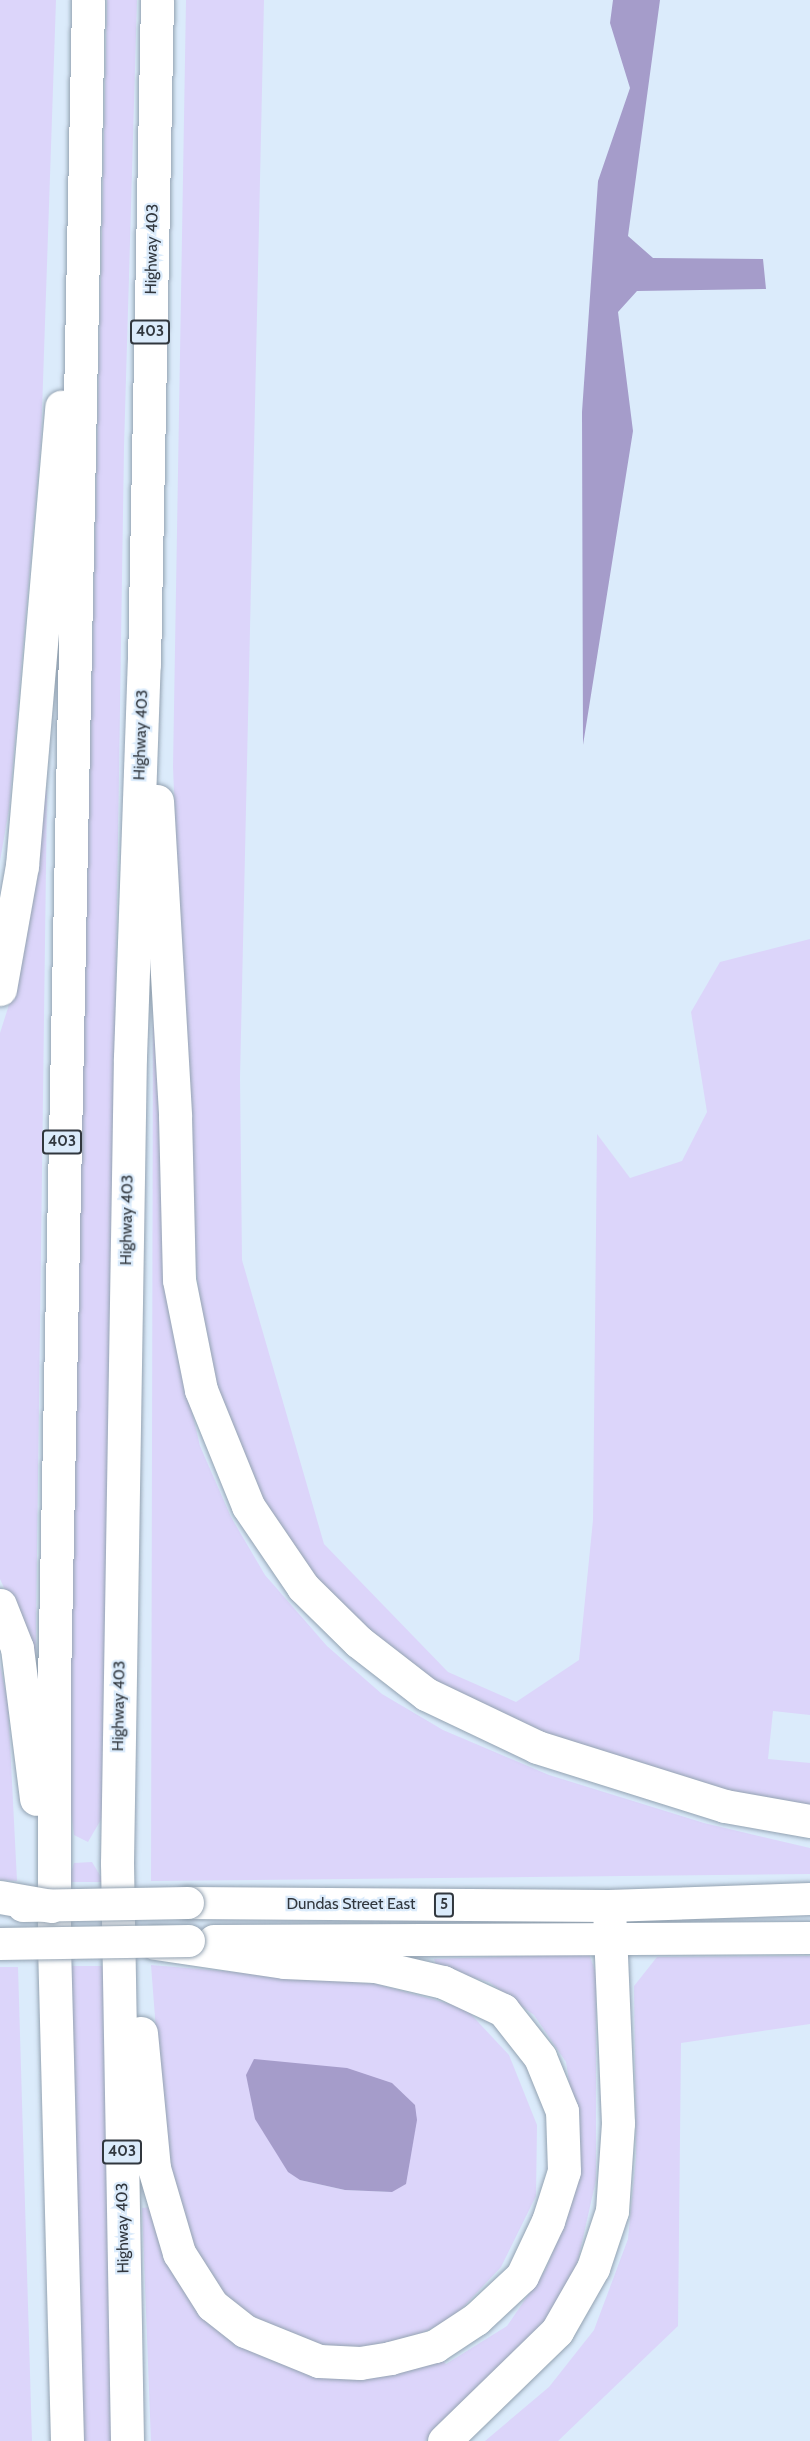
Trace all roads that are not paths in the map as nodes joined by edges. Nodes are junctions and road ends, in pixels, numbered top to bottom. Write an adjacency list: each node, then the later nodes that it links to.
1 (88, 0): 3 (highway, 403)
2 (157, 0): 4 (highway, Highway 403 / 403)
3 (80, 330): 5 (highway); 19 (highway, 403)
4 (144, 663): 7 (highway); 8 (highway, Highway 403 / 403)
5 (0, 989)
6 (0, 1605): 19 (highway)
7 (810, 1821)
8 (117, 1863): 18 (highway); 21 (highway, Highway 403 / 403)
9 (0, 1897): 12 (highway, bridge)
10 (810, 1899): 13 (main road, Dundas Street East / 5)
11 (0, 1906): 12 (main road, Dundas Street East / 5, bridge)
12 (51, 1906): 13 (main road, Dundas Street East / 5, bridge)
13 (609, 1906): 15 (highway)
14 (810, 1938): 15 (main road, 5)
15 (609, 1939): 18 (main road, 5); 22 (highway)
16 (150, 1942): 17 (main road, bridge); 18 (highway, bridge)
17 (0, 1944)
18 (190, 1946)
19 (54, 1953): 20 (highway, 403)
20 (67, 2441)
21 (127, 2441)
22 (444, 2441)

